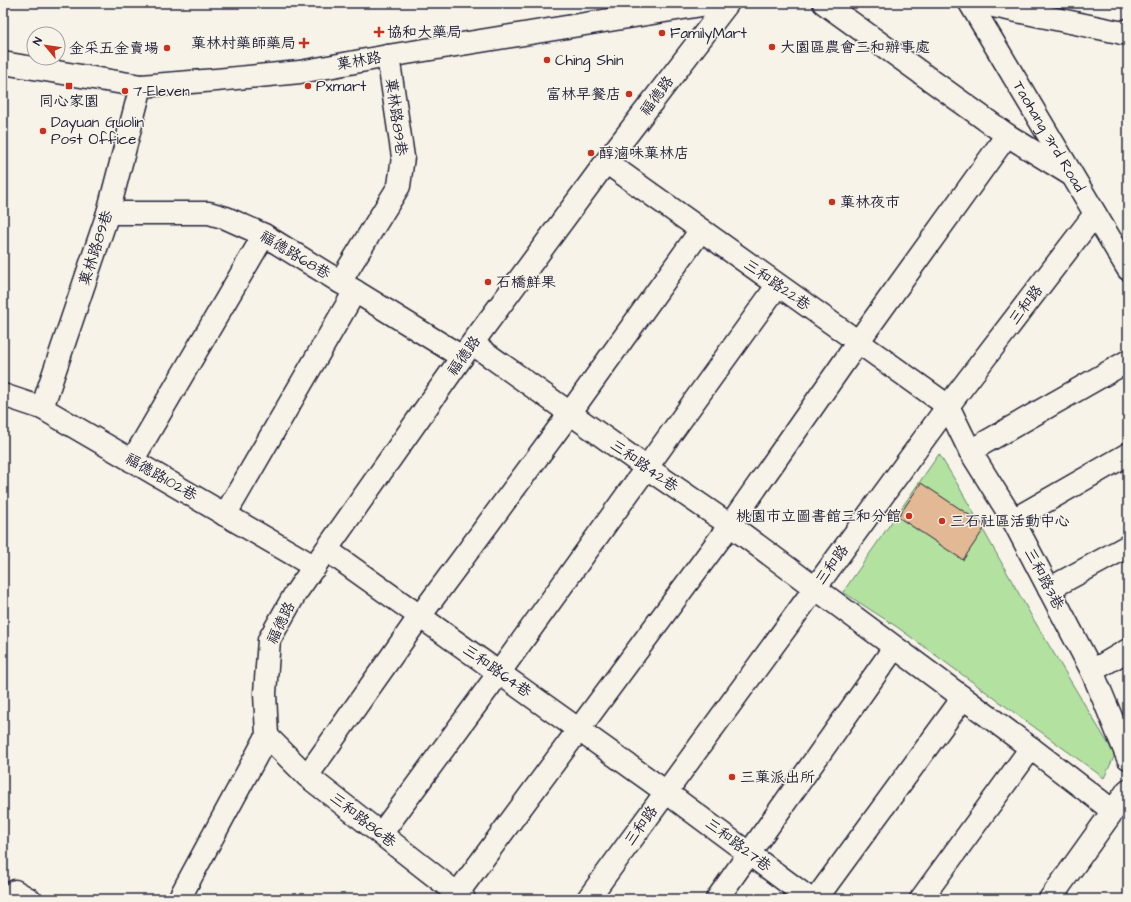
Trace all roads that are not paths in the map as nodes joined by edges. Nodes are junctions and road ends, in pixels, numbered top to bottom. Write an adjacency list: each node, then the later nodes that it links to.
1 (714, 3): 7 (street, 菓林路)
2 (728, 3): 11 (street, 福德路)
3 (824, 3): 10 (street)
4 (970, 3): 12 (street, Taohang 3rd Road)
5 (979, 3): 6 (street)
6 (1126, 32)
7 (388, 56): 9 (street, 菓林路); 19 (street, 菓林路89巷)
8 (3, 63): 9 (street, 菓林路)
9 (141, 86): 13 (street, 菓林路89巷)
10 (1007, 135): 12 (street); 20 (street)
11 (606, 162): 15 (street, 三和路22巷); 21 (street, 福德路)
12 (1073, 176): 14 (street, Taohang 3rd Road)
13 (108, 213): 16 (street, 福德路68巷); 25 (street, 菓林路89巷)
14 (1095, 214): 17 (street, Taohang 3rd Road); 24 (street, 三和路)
15 (701, 230): 18 (street, 三和路22巷); 26 (street)
16 (264, 235): 19 (street, 福德路68巷); 29 (street)
17 (1128, 269)
18 (778, 286): 20 (street, 三和路22巷); 30 (street)
19 (348, 287): 21 (street, 福德路68巷); 31 (street, 菓林路89巷)
20 (858, 342): 24 (street, 三和路22巷); 33 (street)
21 (468, 350): 26 (street, 三和路42巷); 35 (street, 福德路)
22 (1128, 361): 27 (street)
23 (3, 395): 25 (street, 福德路102巷)
24 (948, 406): 27 (street, 三和路3巷); 36 (street, 三和路)
25 (42, 408): 29 (street, 福德路102巷)
26 (570, 413): 30 (street, 三和路42巷); 38 (street)
27 (970, 451): 32 (street, 三和路3巷)
28 (1128, 454): 32 (street)
29 (132, 461): 31 (street, 福德路102巷)
30 (647, 468): 33 (street, 三和路42巷); 42 (street)
31 (225, 515): 35 (street, 福德路102巷)
32 (1013, 520): 37 (street, 三和路3巷)
33 (730, 526): 36 (street, 三和路42巷); 44 (street)
34 (1128, 546): 37 (street)
35 (321, 559): 38 (street, 三和路64巷); 45 (street, 福德路)
36 (815, 589): 39 (street, 三和路42巷); 50 (street, 三和路)
37 (1049, 589): 41 (street, 三和路3巷)
38 (420, 616): 42 (street, 三和路64巷); 48 (street)
39 (894, 648): 43 (street, 三和路42巷); 53 (street)
40 (1128, 650): 41 (street)
41 (1092, 671): 47 (street, 三和路3巷)
42 (499, 673): 44 (street, 三和路64巷); 52 (street)
43 (963, 698): 46 (street, 三和路42巷); 59 (street)
44 (579, 730): 50 (street, 三和路64巷); 54 (street)
45 (267, 736): 48 (street, 三和路86巷); 55 (street)
46 (1031, 748): 51 (street, 三和路42巷); 60 (street)
47 (1128, 758)
48 (307, 776): 52 (street, 三和路86巷)
49 (1128, 790): 51 (street)
50 (666, 792): 53 (street, 三和路27巷); 56 (street, 三和路)
51 (1113, 811): 61 (street)
52 (381, 834): 54 (street, 三和路86巷)
53 (749, 854): 57 (street); 58 (street, 三和路27巷)
54 (460, 896)
55 (179, 899)
56 (588, 899)
57 (717, 899)
58 (810, 899)
59 (816, 899)
60 (921, 899)
61 (1050, 899)

